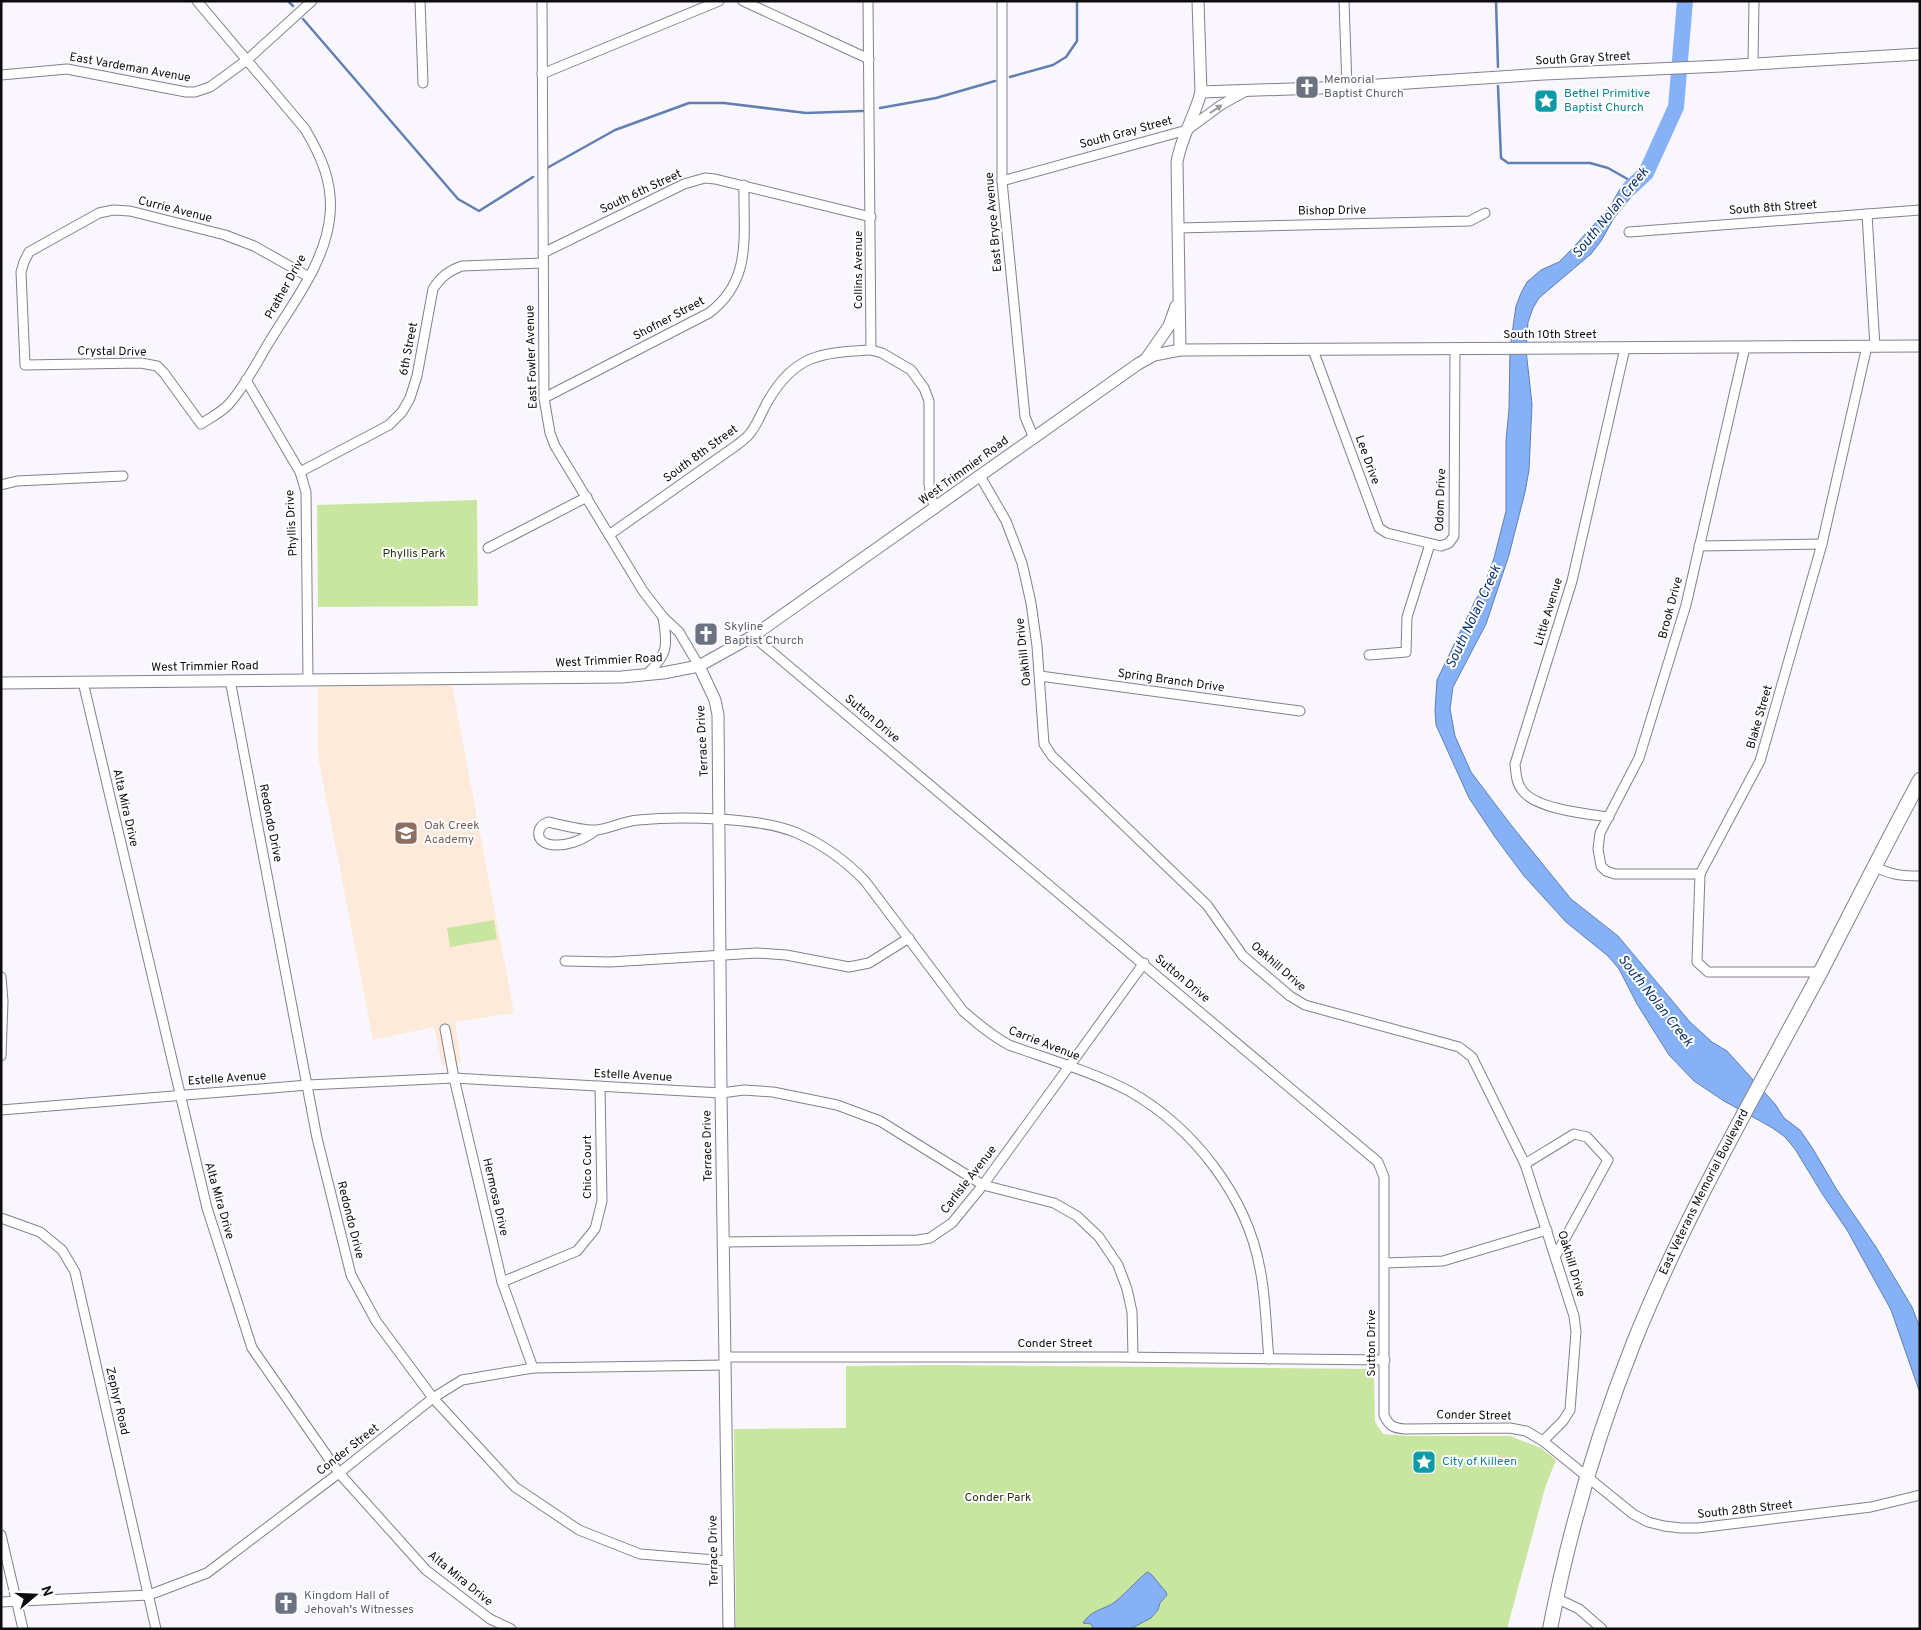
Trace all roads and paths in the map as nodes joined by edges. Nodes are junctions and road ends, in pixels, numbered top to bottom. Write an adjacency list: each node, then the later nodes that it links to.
1 (198, 1): 14 (street, Prather Drive)
2 (312, 1): 14 (street, East Vardeman Avenue)
3 (420, 1): 18 (street)
4 (542, 1): 16 (street, East Fowler Avenue)
5 (719, 1): 16 (street)
6 (743, 1): 13 (street)
7 (868, 1): 13 (street, Collins Avenue)
8 (1002, 1): 23 (street, East Bryce Avenue)
9 (1198, 1): 21 (street)
10 (1344, 1): 19 (street)
11 (1754, 1): 15 (street)
12 (1920, 54): 15 (street, South Gray Street)
13 (869, 59): 28 (street, Collins Avenue)
14 (246, 60): 17 (street, East Vardeman Avenue); 33 (street, Prather Drive)
15 (1753, 63): 19 (street, South Gray Street)
16 (542, 74): 31 (street, East Fowler Avenue)
17 (1, 75)
18 (423, 83)
19 (1347, 87): 20 (street, South Gray Street)
20 (1247, 90): 21 (street, South Gray Street); 22 (street, South Gray Street, one-way to 20)
21 (1201, 92): 22 (street)
22 (1187, 130): 23 (street, South Gray Street); 29 (street)
23 (1002, 181): 48 (street, East Bryce Avenue)
24 (744, 185): 28 (street, South 6th Street); 31 (street, South 6th Street); 46 (street, Shofner Street)
25 (1920, 210): 27 (street, South 8th Street)
26 (1485, 213): 29 (street, Bishop Drive)
27 (1867, 214): 30 (street, South 8th Street); 37 (street, Blake Street)
28 (871, 217): 40 (street, Collins Avenue)
29 (1178, 228): 34 (street)
30 (1628, 232)
31 (543, 253): 32 (street, East Fowler Avenue)
32 (543, 263): 46 (street, East Fowler Avenue); 49 (street, 6th Street)
33 (309, 277): 44 (street, Currie Avenue); 45 (street, Prather Drive)
34 (1179, 290): 41 (street); 43 (street)
35 (1920, 346): 37 (street, South 10th Street)
36 (1745, 347): 37 (street, South 10th Street); 38 (street, South 10th Street); 58 (street, Brook Drive)
37 (1871, 347): 57 (street, Blake Street)
38 (1625, 348): 39 (street, South 10th Street); 72 (street, Little Avenue)
39 (1455, 349): 42 (street, South 10th Street); 56 (street, Odom Drive)
40 (871, 350): 54 (street); 55 (street, South 8th Street)
41 (1180, 350): 42 (street, South 10th Street); 43 (street, West Trimmier Road)
42 (1313, 350): 56 (street, Lee Drive)
43 (1146, 359): 48 (street, West Trimmier Road)
44 (25, 365): 47 (street, Crystal Drive)
45 (246, 380): 47 (street, Prather Drive); 49 (street, Phyllis Drive)
46 (544, 398): 53 (street, East Fowler Avenue)
47 (201, 424)
48 (1034, 438): 51 (street, West Trimmier Road)
49 (300, 472): 67 (street, Phyllis Drive)
50 (123, 476): 52 (street)
51 (980, 476): 54 (street, West Trimmier Road); 65 (street, Oakhill Drive)
52 (1, 484)
53 (587, 497): 55 (street, East Fowler Avenue); 59 (street)
54 (935, 509): 61 (street, West Trimmier Road)
55 (609, 535): 60 (street, East Fowler Avenue)
56 (1430, 544): 62 (street, Odom Drive)
57 (1822, 544): 58 (street); 76 (street, Blake Street)
58 (1699, 546): 72 (street, Brook Drive)
59 (488, 548)
60 (663, 617): 63 (street, East Fowler Avenue); 64 (street)
61 (753, 636): 63 (street, West Trimmier Road); 81 (street, Sutton Drive)
62 (1369, 655)
63 (699, 666): 64 (street, West Trimmier Road); 73 (street, Terrace Drive)
64 (646, 675): 67 (street, West Trimmier Road)
65 (1040, 676): 70 (street, Spring Branch Drive); 93 (street, Oakhill Drive)
66 (230, 680): 67 (street, West Trimmier Road); 68 (street, West Trimmier Road); 88 (street, Redondo Drive)
67 (308, 680)
68 (83, 682): 69 (street, West Trimmier Road); 91 (street, Alta Mira Drive)
69 (1, 683)
70 (1300, 711)
71 (1920, 780): 75 (main road, East Veterans Memorial Boulevard)
72 (1609, 818): 76 (street, Brook Drive)
73 (720, 820): 74 (street, Carrie Avenue); 78 (street, Carrie Avenue); 79 (street, Terrace Drive)
74 (596, 830): 74 (street)
75 (1874, 866): 77 (street); 82 (main road, East Veterans Memorial Boulevard)
76 (1700, 874): 82 (street, Blake Street)
77 (1920, 876)
78 (908, 938): 79 (street); 86 (street, Carrie Avenue)
79 (721, 954): 80 (street); 90 (street, Terrace Drive)
80 (565, 961)
81 (1144, 963): 86 (street, Carlisle Avenue); 99 (street, Sutton Drive)
82 (1820, 972): 110 (main road, East Veterans Memorial Boulevard)
83 (1, 977): 85 (street)
84 (445, 1029): 87 (street, Hermosa Drive)
85 (1, 1056)
86 (1068, 1067): 94 (street, Carlisle Avenue); 102 (street, Carrie Avenue)
87 (454, 1078): 88 (street, Estelle Avenue); 89 (street, Estelle Avenue); 100 (street, Hermosa Drive)
88 (308, 1085): 91 (street, Estelle Avenue); 106 (street, Redondo Drive)
89 (600, 1086): 90 (street, Estelle Avenue); 100 (street, Chico Court)
90 (720, 1093): 94 (street, Estelle Avenue); 97 (street, Terrace Drive)
91 (179, 1095): 92 (street, Estelle Avenue); 109 (street, Alta Mira Drive)
92 (1, 1110)
93 (1525, 1164): 96 (street, Oakhill Drive); 98 (street)
94 (983, 1185): 97 (street, Carlisle Avenue); 101 (street, Estelle Avenue)
95 (1, 1218): 114 (street, Zephyr Road)
96 (1547, 1230): 98 (street, Oakhill Drive); 99 (street)
97 (723, 1242): 104 (street, Terrace Drive)
98 (1556, 1255): 108 (street, Oakhill Drive)
99 (1385, 1263): 103 (street, Sutton Drive)
100 (502, 1282): 105 (street, Hermosa Drive)
101 (1133, 1357): 102 (street, Conder Street); 104 (street, Conder Street)
102 (1269, 1359): 103 (street, Conder Street)
103 (1385, 1360): 107 (street, Sutton Drive)
104 (725, 1361): 105 (street, Conder Street); 113 (street, Terrace Drive)
105 (533, 1368): 106 (street, Conder Street)
106 (433, 1398): 109 (street, Conder Street); 113 (street, Redondo Drive)
107 (1405, 1429): 108 (street, Conder Street)
108 (1543, 1441): 110 (street, Conder Street)
109 (339, 1473): 114 (street, Conder Street); 120 (street, Alta Mira Drive)
110 (1588, 1476): 111 (street, South 28th Street); 115 (main road, East Veterans Memorial Boulevard)
111 (1920, 1495)
112 (1, 1535): 117 (street)
113 (728, 1561): 121 (street, Terrace Drive)
114 (149, 1595): 117 (street, Conder Street); 119 (street, Zephyr Road)
115 (1556, 1598): 122 (main road, East Veterans Memorial Boulevard); 123 (street)
116 (1, 1602): 117 (street, Conder Street)
117 (17, 1602): 118 (street)
118 (23, 1629)
119 (156, 1629)
120 (511, 1629)
121 (729, 1629)
122 (1550, 1629)
123 (1602, 1629)

